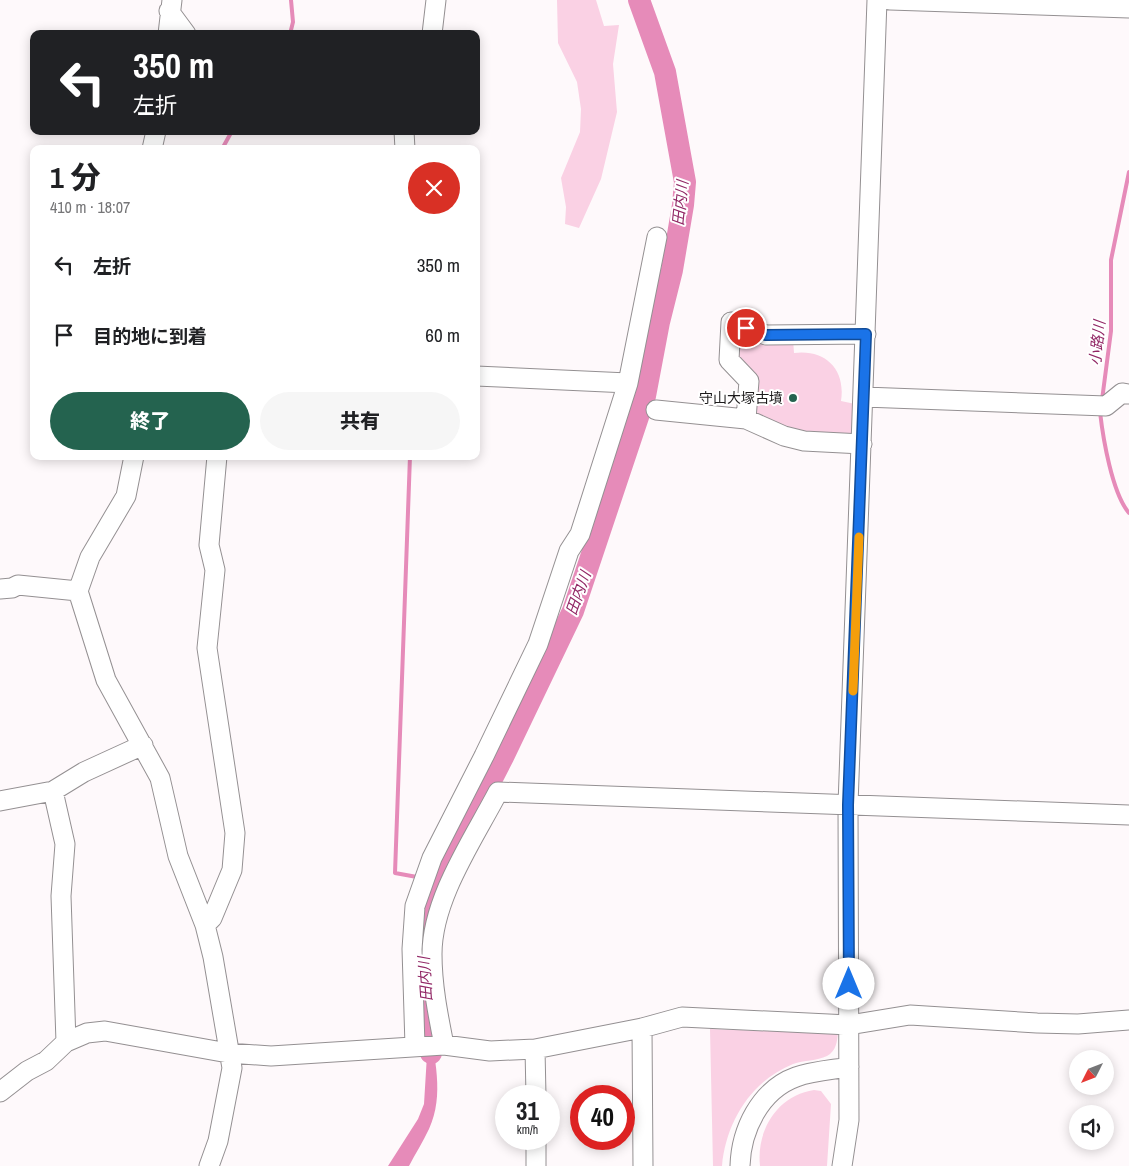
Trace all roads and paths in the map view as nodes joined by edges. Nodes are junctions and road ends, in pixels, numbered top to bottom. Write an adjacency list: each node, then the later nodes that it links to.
1 (436, 0): 8 (street)
2 (877, 0): 10 (street)
3 (890, 0): 5 (street)
4 (171, 6): 6 (street); 7 (street)
5 (1129, 8)
6 (168, 30)
7 (184, 30)
8 (432, 30)
9 (657, 237): 12 (street)
10 (866, 334): 14 (street); 16 (street)
11 (480, 376): 12 (street)
12 (628, 382): 33 (street)
13 (1129, 394): 14 (street)
14 (864, 397): 17 (street)
15 (656, 410): 16 (street)
16 (746, 419): 17 (street)
17 (862, 444): 25 (street)
18 (133, 460): 21 (street)
19 (217, 460): 27 (street)
20 (0, 589): 21 (street)
21 (78, 591): 22 (street)
22 (143, 745): 23 (street); 27 (street)
23 (52, 791): 24 (street); 31 (street)
24 (0, 801)
25 (848, 805): 26 (street); 29 (street); 32 (street)
26 (1129, 815)
27 (205, 925): 35 (street)
28 (1129, 1020): 29 (street)
29 (849, 1024): 30 (street); 36 (street)
30 (642, 1028): 34 (street); 42 (street)
31 (66, 1042): 35 (street); 38 (street)
32 (442, 1045): 33 (street); 34 (street)
33 (418, 1046): 35 (street)
34 (536, 1049): 37 (street)
35 (228, 1053): 40 (street)
36 (849, 1067): 43 (street); 44 (street)
37 (536, 1085)
38 (0, 1092)
39 (536, 1150): 41 (street)
40 (209, 1166)
41 (536, 1166)
42 (643, 1166)
43 (740, 1166)
44 (842, 1166)

